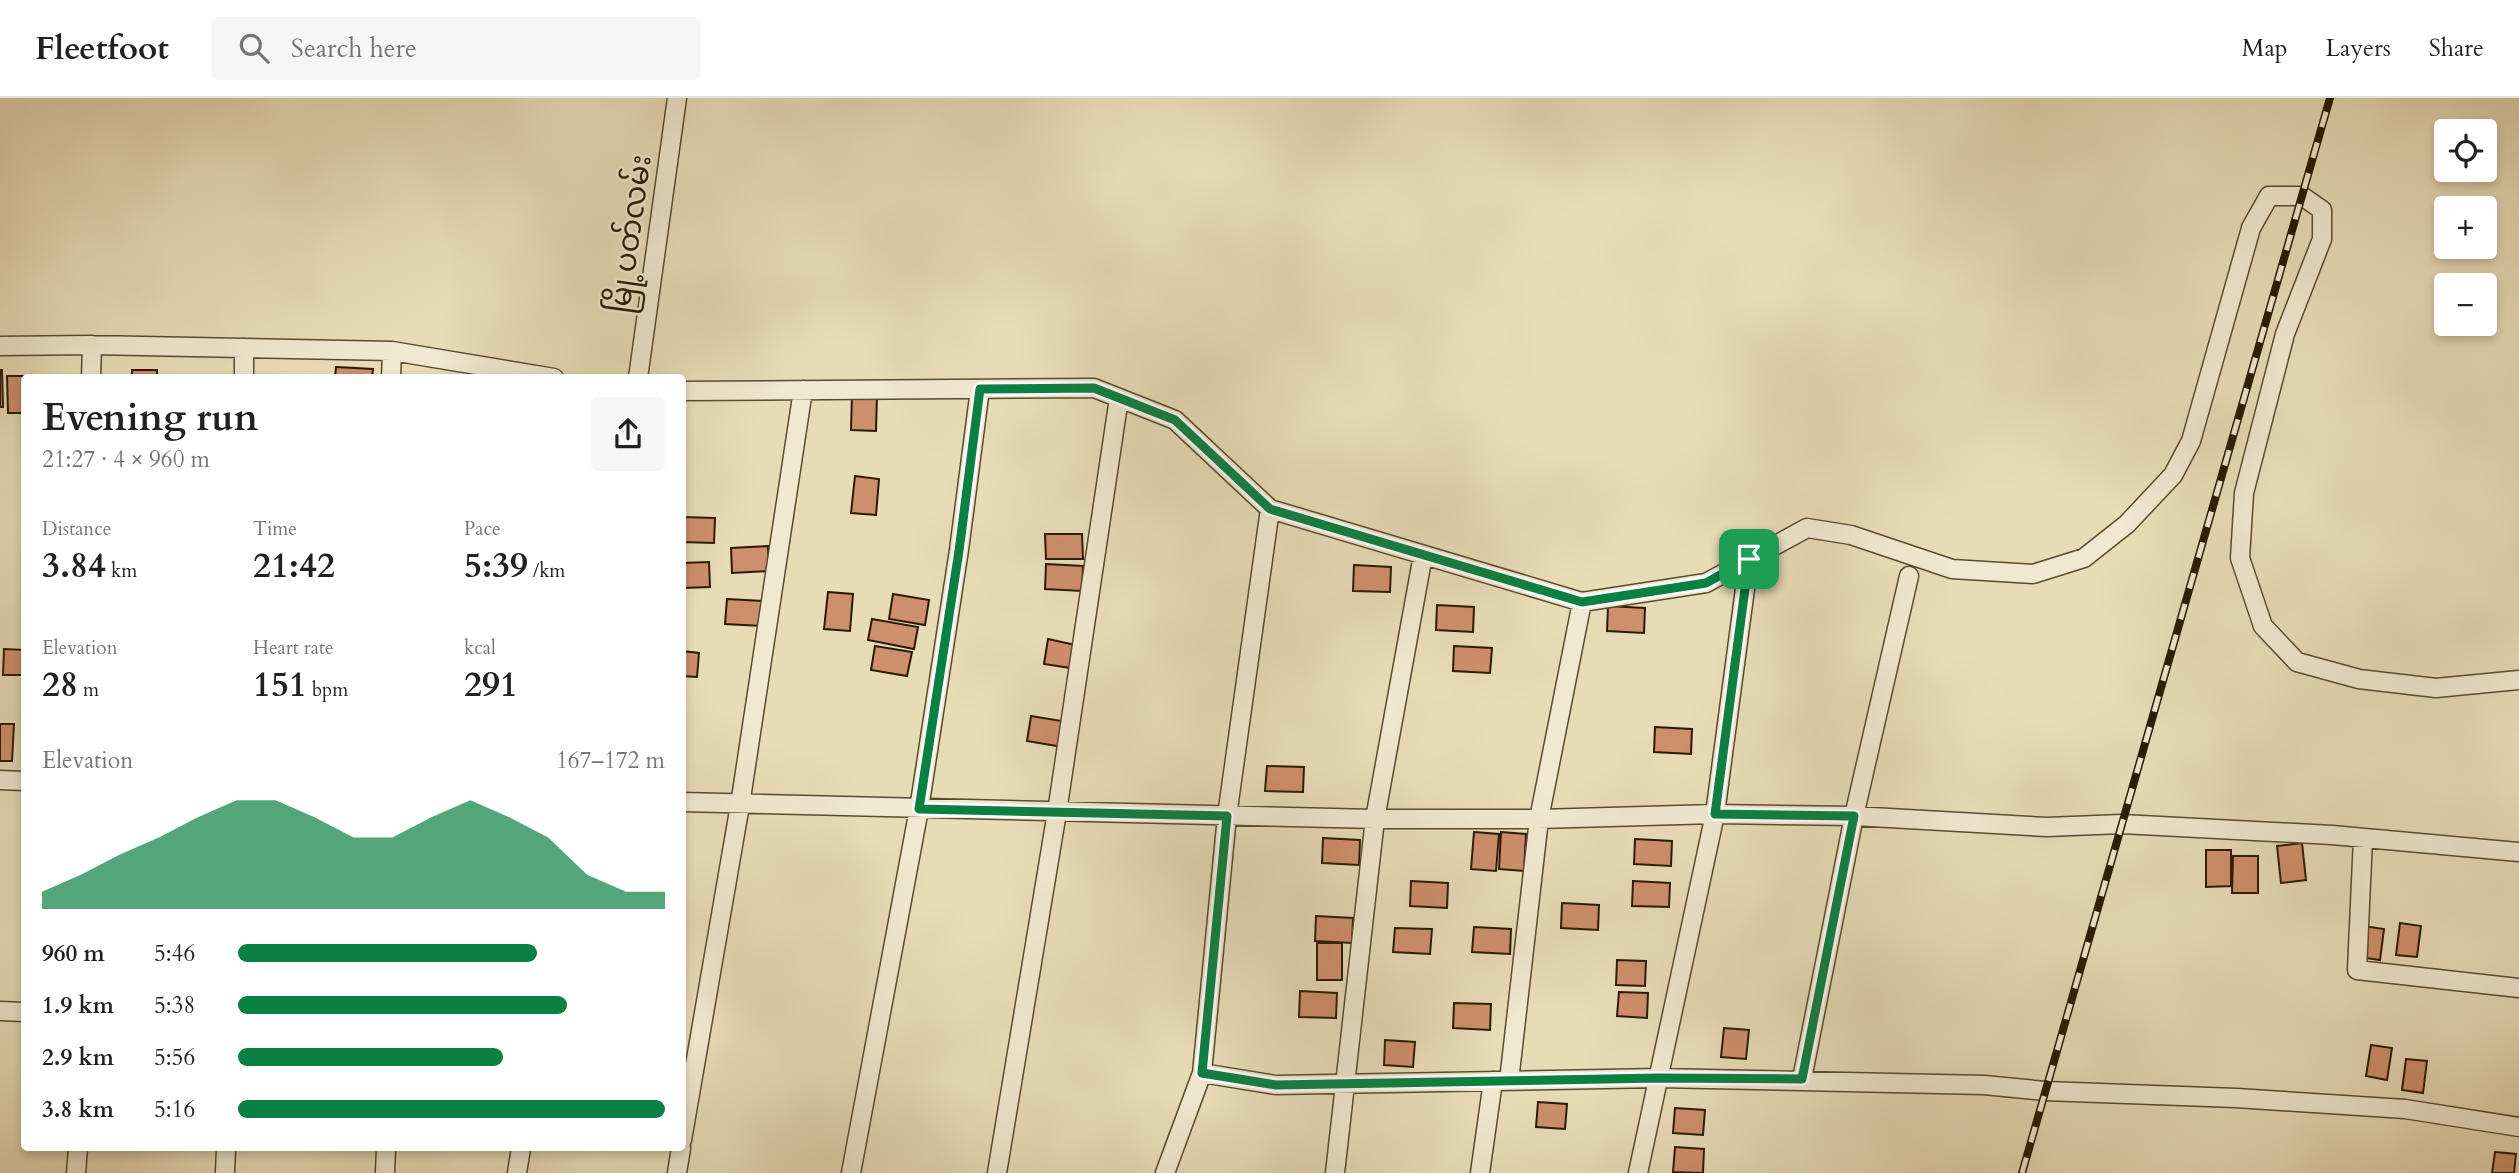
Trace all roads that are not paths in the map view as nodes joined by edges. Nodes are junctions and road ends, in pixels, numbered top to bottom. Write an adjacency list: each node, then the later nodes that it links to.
1 (677, 98): 10 (street, မြို့ပတ်လမ်း)
2 (92, 345): 3 (street); 4 (street); 6 (street)
3 (0, 346)
4 (244, 348): 5 (street); 7 (street)
5 (392, 351): 8 (street); 9 (street)
6 (91, 374)
7 (244, 374)
8 (391, 374)
9 (530, 374)
10 (639, 374)
11 (980, 389): 12 (street); 14 (street); 25 (street)
12 (803, 390): 13 (street); 24 (street)
13 (686, 391)
14 (1119, 398): 15 (street); 26 (street)
15 (1270, 509): 16 (street); 28 (street)
16 (1423, 555): 19 (street); 30 (street)
17 (1749, 559): 19 (street); 20 (street); 27 (street)
18 (1909, 576): 29 (street)
19 (1582, 602): 31 (street)
20 (2519, 680)
21 (0, 780): 22 (street)
22 (21, 781)
23 (686, 802): 24 (street)
24 (740, 805): 25 (street); 42 (street)
25 (919, 809): 26 (street); 54 (street)
26 (1057, 812): 28 (street); 55 (street)
27 (1715, 814): 29 (street); 31 (street); 38 (street)
28 (1227, 816): 30 (street); 37 (street)
29 (1854, 816): 32 (street); 39 (street)
30 (1375, 819): 31 (street); 41 (street)
31 (1539, 819): 40 (street)
32 (2363, 838): 33 (street); 34 (street)
33 (2519, 852)
34 (2519, 988)
35 (0, 1011): 36 (street)
36 (21, 1012)
37 (1202, 1073): 41 (street); 56 (street)
38 (1659, 1078): 39 (street); 40 (street); 59 (street)
39 (1802, 1079): 43 (street)
40 (1501, 1081): 41 (street); 58 (street)
41 (1345, 1084): 57 (street)
42 (686, 1117)
43 (2519, 1127)
44 (78, 1151): 49 (street)
45 (226, 1151): 50 (street)
46 (386, 1151): 51 (street)
47 (521, 1151): 52 (street)
48 (681, 1151): 53 (street)
49 (76, 1173)
50 (225, 1173)
51 (385, 1173)
52 (517, 1173)
53 (677, 1173)
54 (850, 1173)
55 (998, 1173)
56 (1165, 1173)
57 (1335, 1173)
58 (1480, 1173)
59 (1638, 1173)

